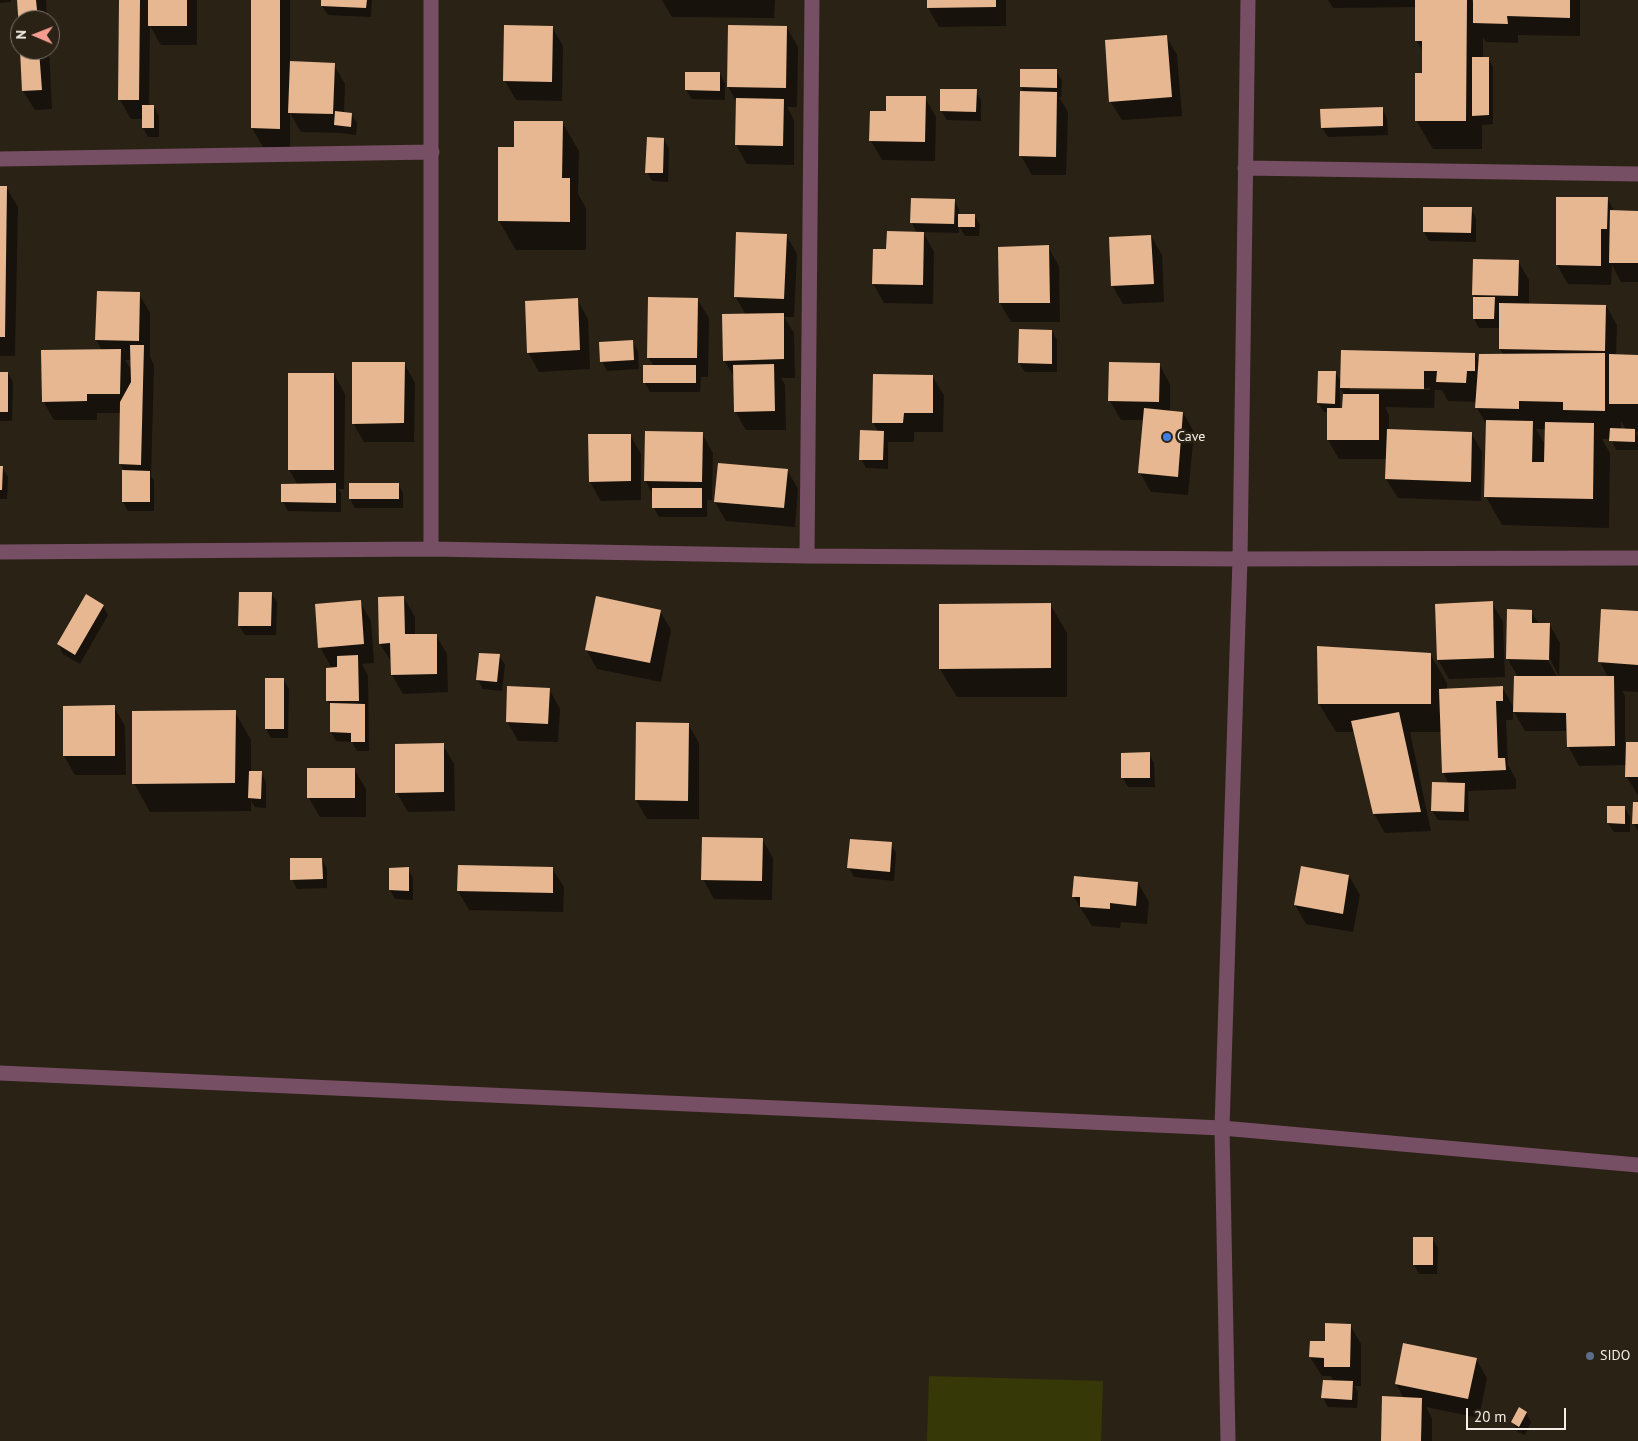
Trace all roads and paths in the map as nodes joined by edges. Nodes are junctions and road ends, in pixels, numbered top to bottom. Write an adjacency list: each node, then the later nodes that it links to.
1 (431, 0): 4 (street)
2 (812, 0): 10 (street)
3 (1248, 0): 6 (street)
4 (432, 152): 5 (street); 8 (street)
5 (0, 159)
6 (1245, 168): 7 (street); 12 (street)
7 (1638, 174)
8 (431, 549): 9 (street); 10 (street)
9 (0, 552)
10 (807, 556): 12 (street)
11 (1638, 558): 12 (street)
12 (1240, 559): 14 (street)
13 (0, 1073): 14 (street)
14 (1222, 1128): 15 (street); 16 (street)
15 (1638, 1165)
16 (1228, 1441)

